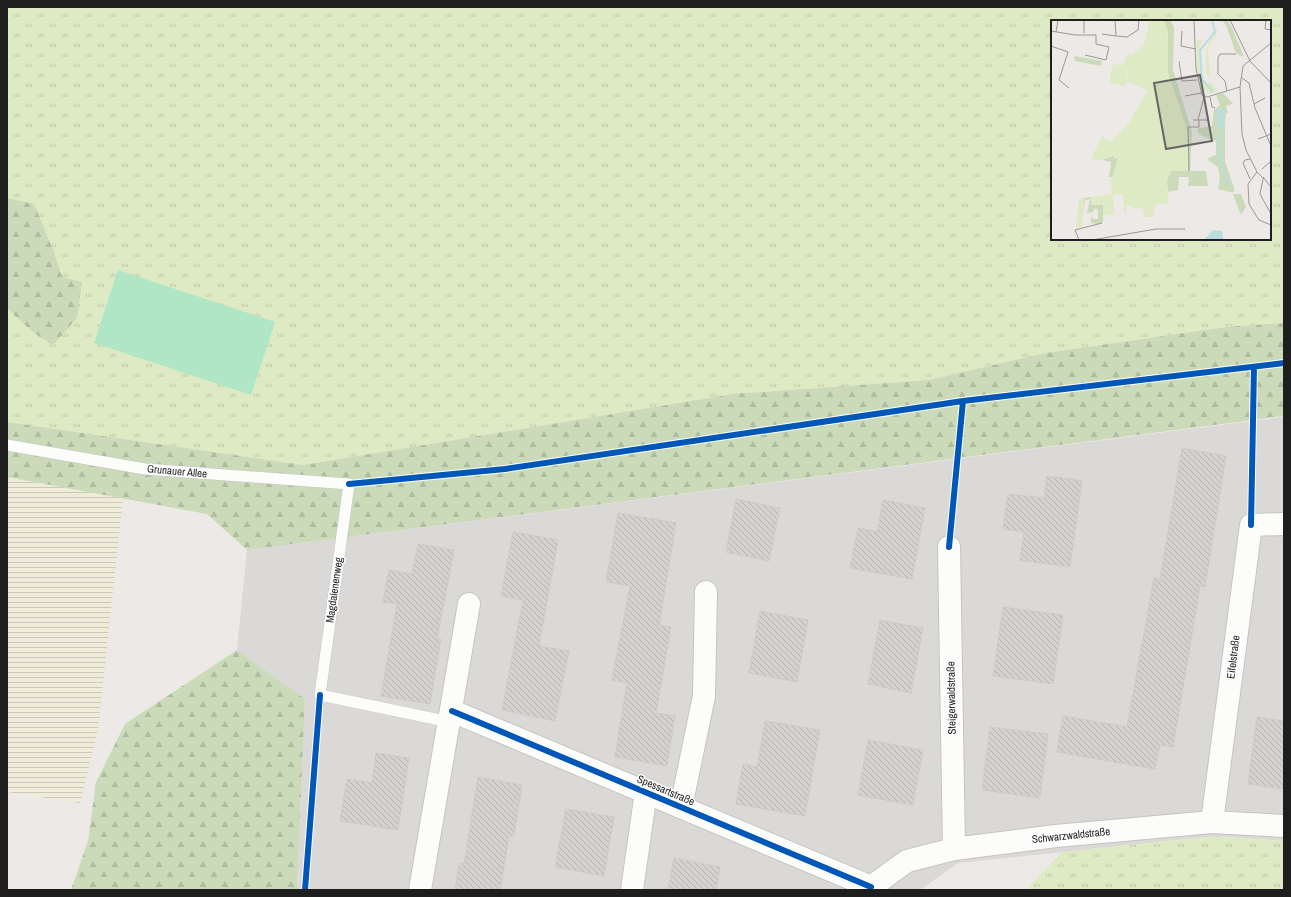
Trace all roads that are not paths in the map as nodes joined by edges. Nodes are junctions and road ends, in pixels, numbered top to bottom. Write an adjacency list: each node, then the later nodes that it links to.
1 (7, 445): 2 (lane, Grunauer Allee)
2 (349, 484): 7 (lane, Magdalenenweg)
3 (1284, 524): 11 (street, Eifelstraße)
4 (949, 547): 13 (street, Steigerwaldstraße)
5 (706, 592): 10 (street, Spessartstraße)
6 (469, 604): 8 (street)
7 (320, 695): 8 (lane, Spessartstraße)
8 (451, 716): 9 (street, Spessartstraße); 15 (street)
9 (646, 792): 10 (street, Spessartstraße); 16 (street, Spessartstraße)
10 (681, 807): 14 (street, Spessartstraße)
11 (1212, 822): 12 (street, Schwarzwaldstraße); 13 (street, Schwarzwaldstraße)
12 (1284, 826)
13 (954, 849): 14 (street, Schwarzwaldstraße)
14 (871, 889)
15 (420, 890)
16 (632, 890)

